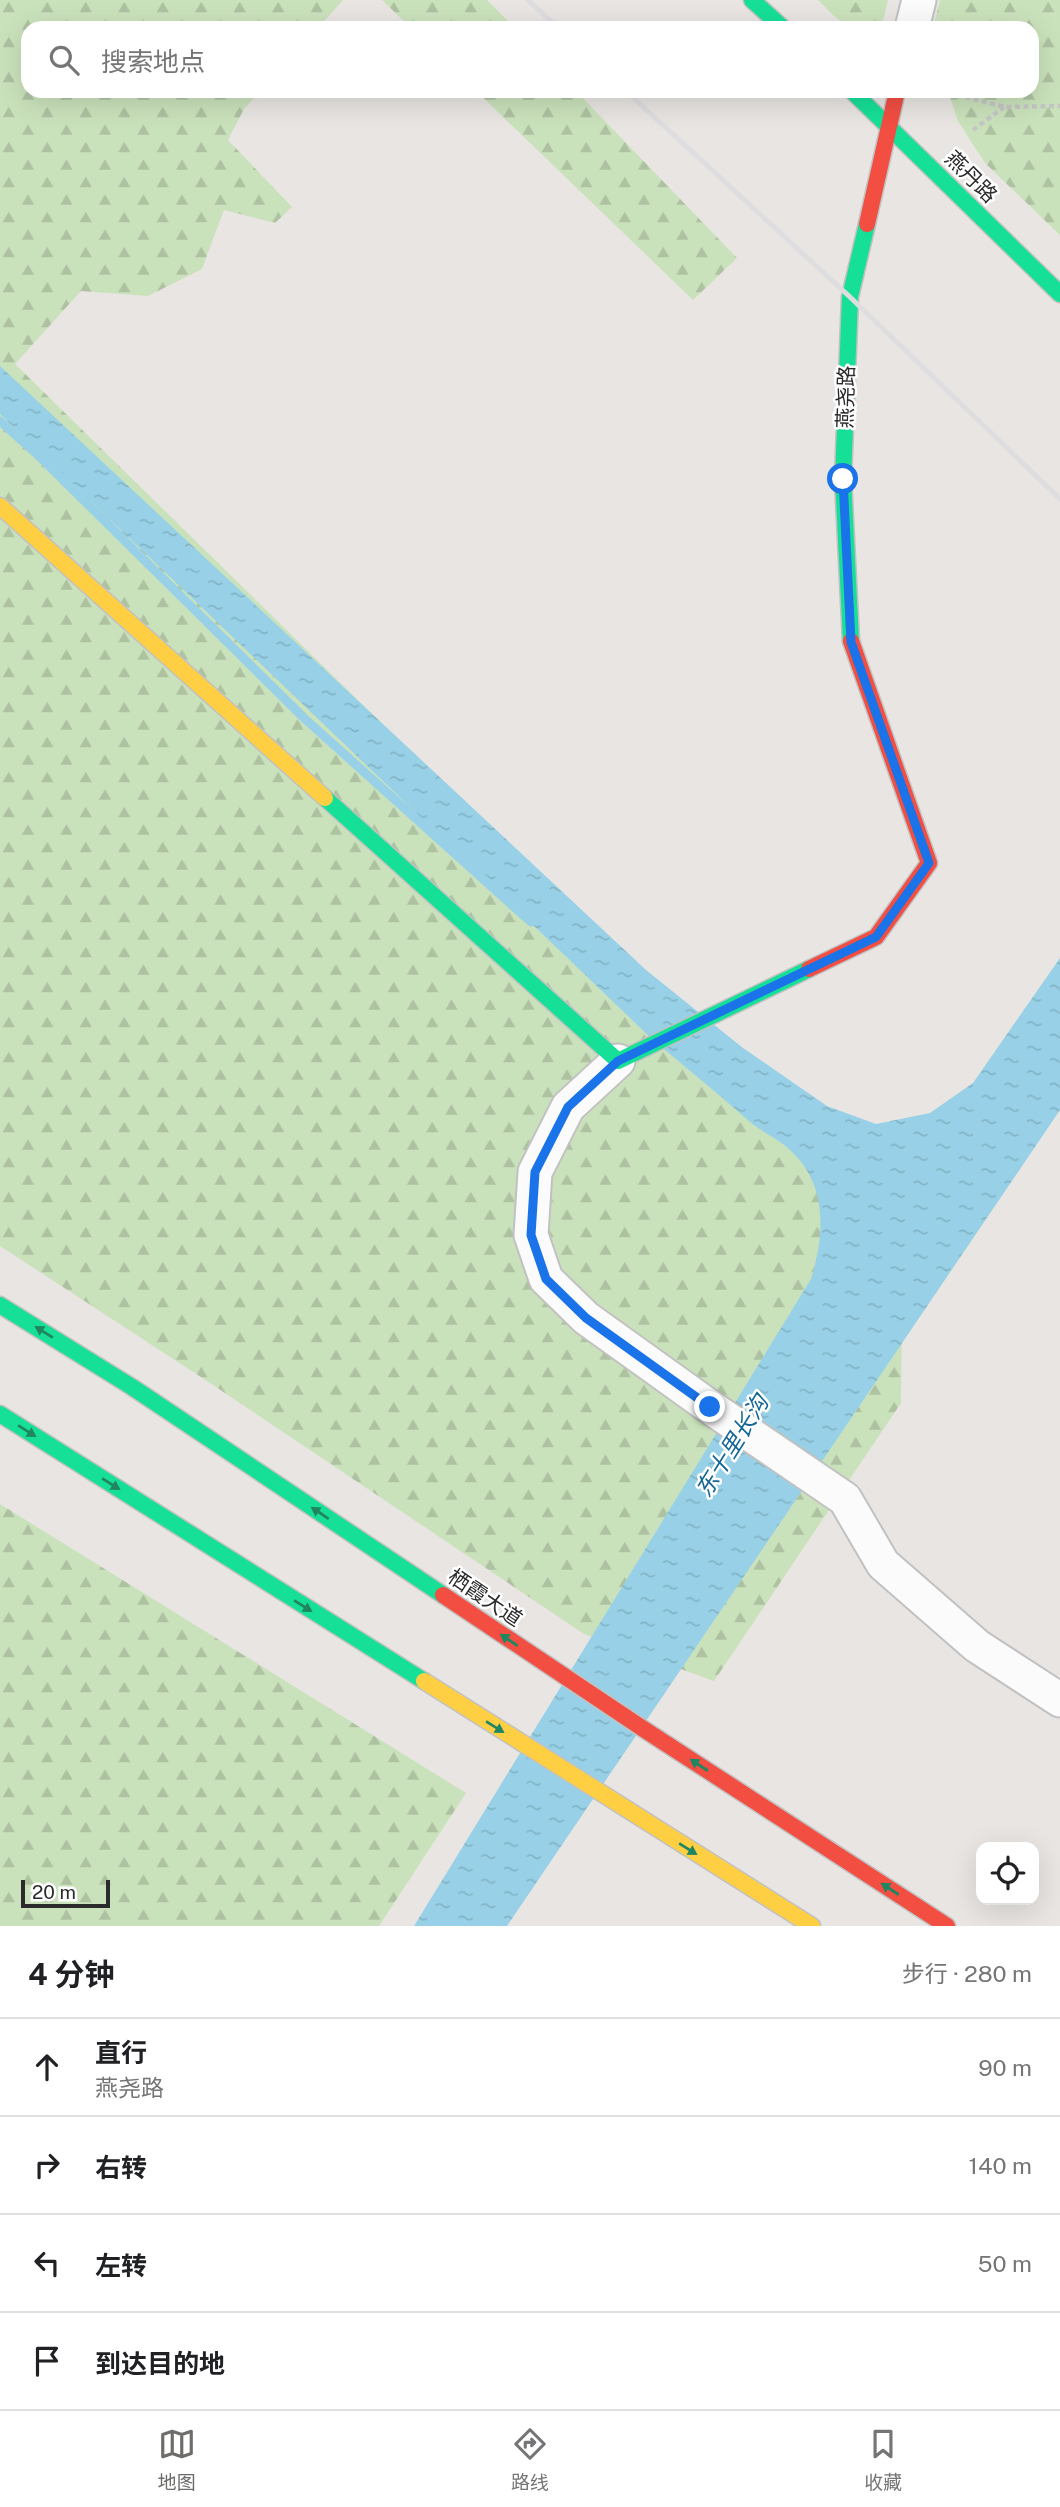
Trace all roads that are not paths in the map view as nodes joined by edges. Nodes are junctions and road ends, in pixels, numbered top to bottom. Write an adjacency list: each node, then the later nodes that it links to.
1 (752, 0): 3 (main road)
2 (919, 0): 4 (street)
3 (775, 21)
4 (914, 21)
5 (860, 98): 7 (main road, 燕丹路)
6 (895, 98): 7 (main road, 燕尧路)
7 (888, 124): 8 (main road, 燕丹路); 10 (main road, 燕尧路)
8 (1060, 294)
9 (0, 506): 10 (main road)
10 (618, 1061): 13 (street)
11 (0, 1305): 15 (main road, 栖霞大道, one-way to 11)
12 (0, 1414): 14 (main road, one-way to 14)
13 (1060, 1700)
14 (811, 1926)
15 (947, 1926)

